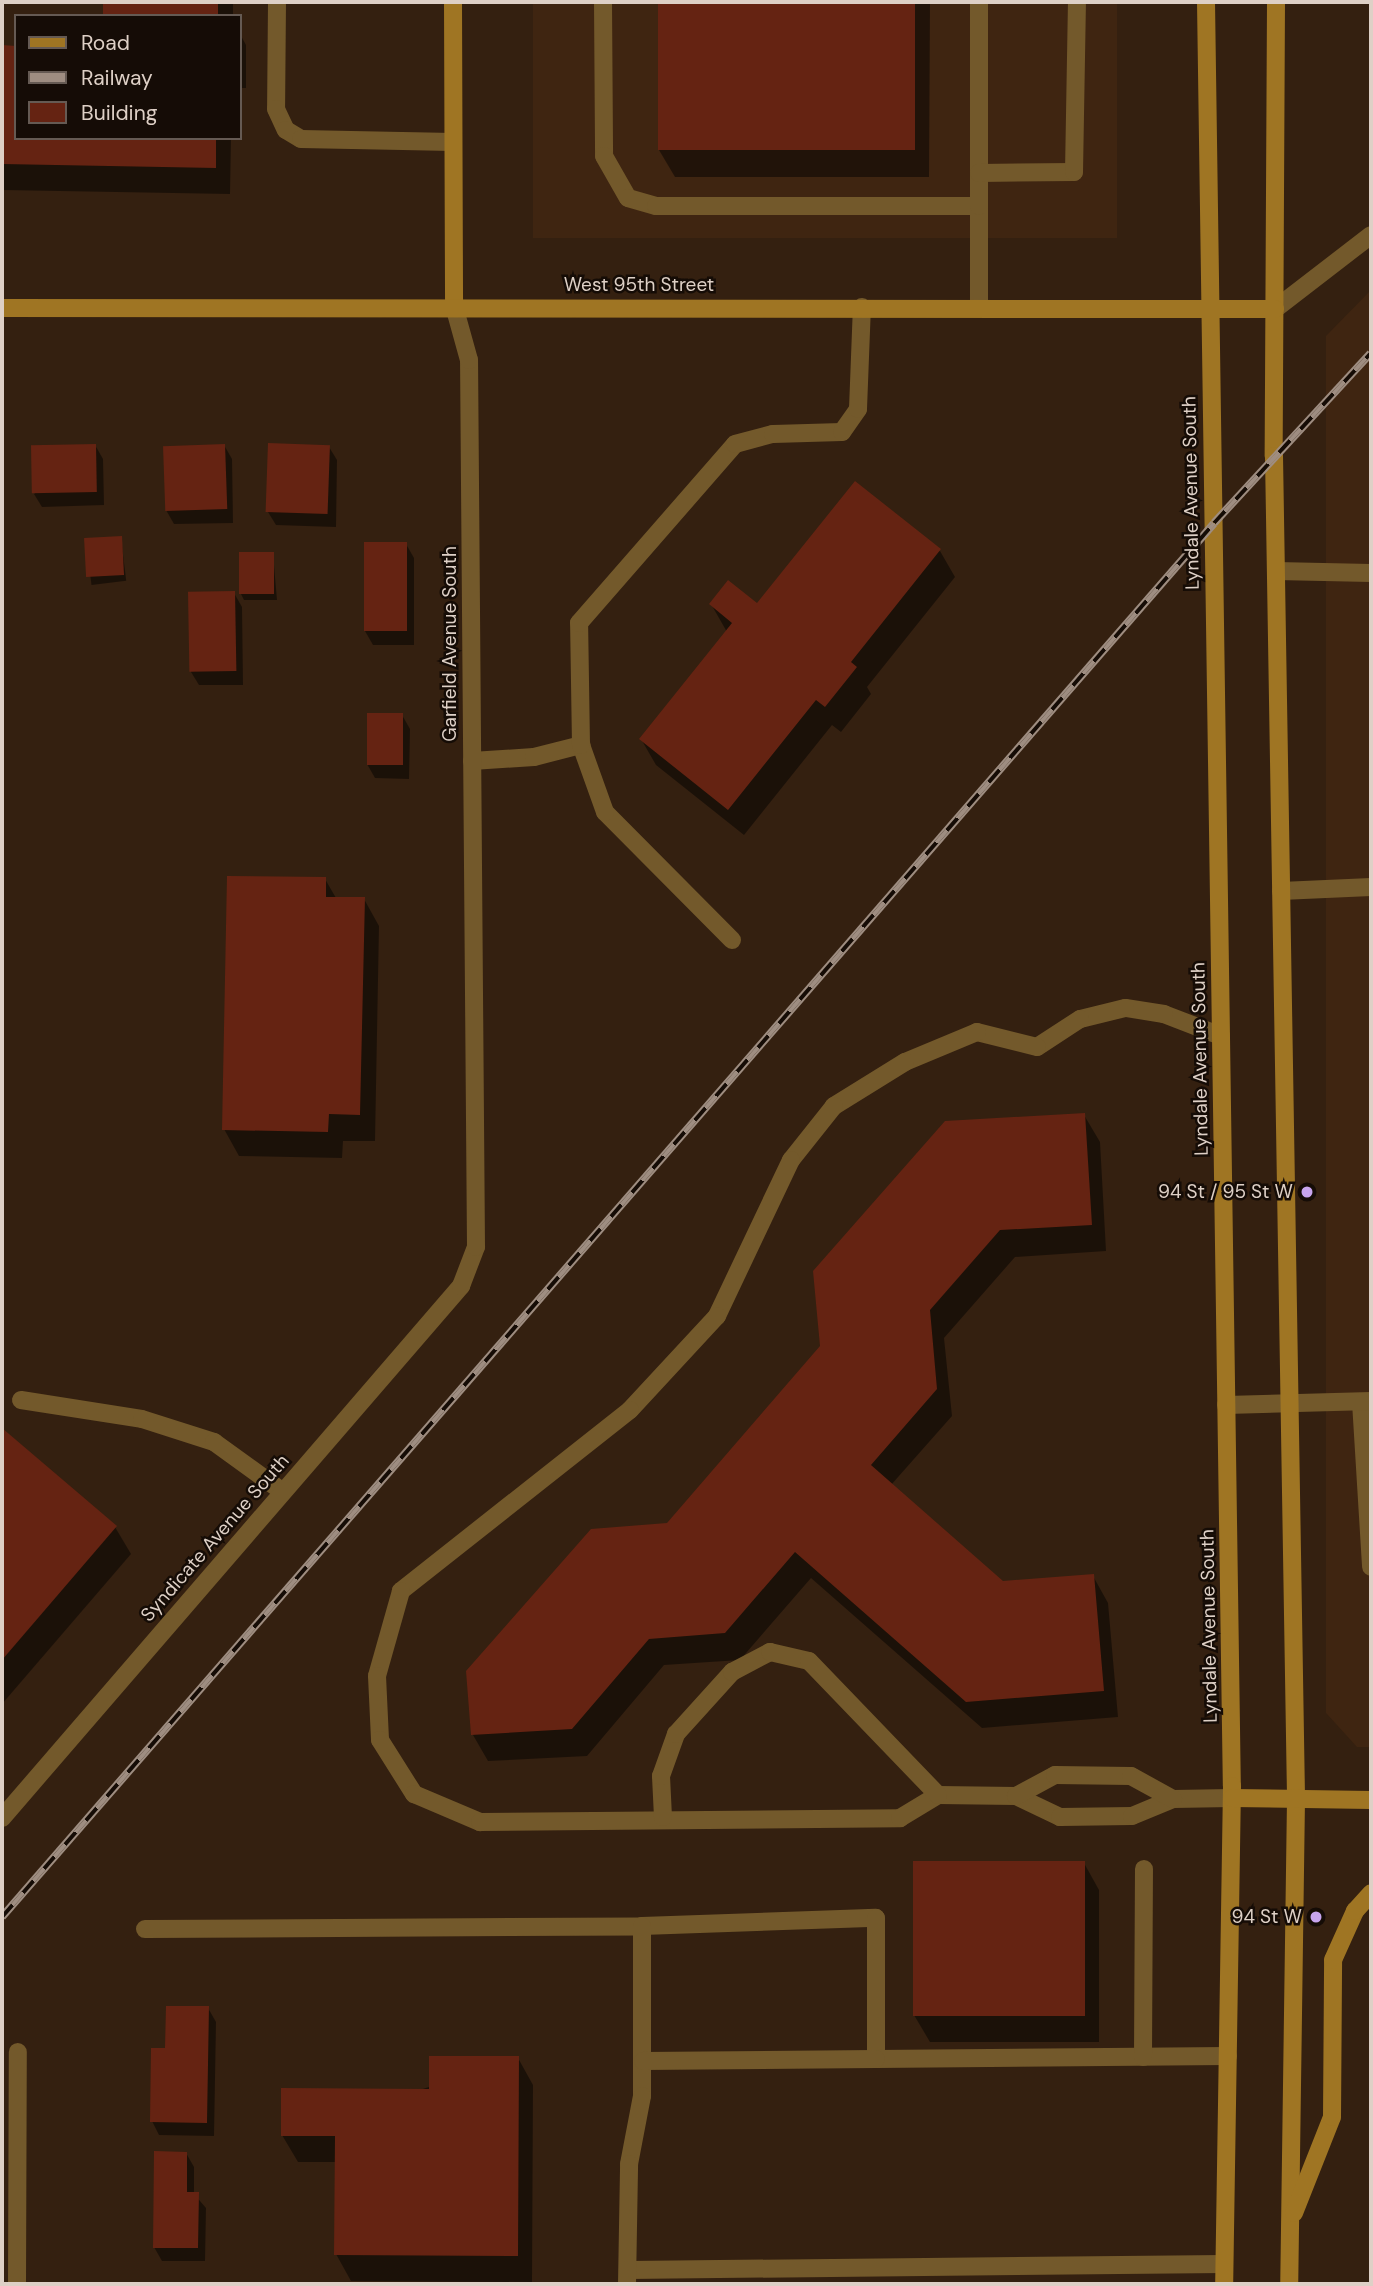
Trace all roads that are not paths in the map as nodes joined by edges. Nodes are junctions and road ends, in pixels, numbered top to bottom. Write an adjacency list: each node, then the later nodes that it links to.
1 (277, 2): 8 (street)
2 (453, 2): 8 (main road, Garfield Avenue South)
3 (603, 2): 10 (street)
4 (978, 2): 9 (street)
5 (1077, 2): 9 (street)
6 (1206, 2): 15 (main road, Lyndale Avenue South)
7 (1276, 2): 17 (main road)
8 (453, 142): 12 (main road, Garfield Avenue South)
9 (979, 173): 10 (street)
10 (979, 206): 14 (street)
11 (1371, 235): 17 (street)
12 (454, 306): 13 (main road, West 95th Street); 16 (main road, West 95th Street); 21 (street, Garfield Avenue South)
13 (862, 307): 14 (main road, West 95th Street); 20 (street)
14 (979, 308): 15 (main road, West 95th Street)
15 (1208, 308): 17 (main road, West 95th Street); 25 (main road, Lyndale Avenue South)
16 (2, 309)
17 (1275, 309): 18 (main road)
18 (1276, 571): 19 (street); 23 (main road)
19 (1371, 573)
20 (581, 745): 21 (street); 24 (street)
21 (472, 761): 26 (street, Garfield Avenue South)
22 (1371, 887): 23 (street)
23 (1281, 891): 29 (main road)
24 (732, 940)
25 (1221, 1036): 30 (main road, Lyndale Avenue South); 39 (street)
26 (461, 1286): 31 (street, Syndicate Avenue South)
27 (21, 1399): 31 (street)
28 (1366, 1401): 29 (street); 32 (street)
29 (1290, 1403): 30 (street); 37 (main road)
30 (1226, 1405): 36 (main road, Lyndale Avenue South)
31 (282, 1492): 40 (street, Syndicate Avenue South)
32 (1371, 1567)
33 (938, 1795): 34 (street); 39 (street); 39 (street)
34 (1016, 1796): 35 (street); 35 (street)
35 (1173, 1798): 36 (street)
36 (1232, 1798): 37 (main road); 46 (main road, Lyndale Avenue South)
37 (1296, 1799): 38 (main road); 50 (main road)
38 (1371, 1800)
39 (663, 1817)
40 (2, 1818)
41 (1144, 1868): 47 (street)
42 (1371, 1893): 50 (main road)
43 (642, 1926): 44 (street); 48 (street); 49 (street)
44 (145, 1929)
45 (18, 2052): 53 (street)
46 (1228, 2056): 47 (street); 51 (main road, Lyndale Avenue South)
47 (1143, 2057): 48 (street)
48 (876, 2059): 49 (street)
49 (643, 2061): 52 (street)
50 (1290, 2223): 55 (main road)
51 (1224, 2264): 52 (street); 54 (main road, Lyndale Avenue South)
52 (628, 2277)
53 (16, 2284)
54 (1224, 2284)
55 (1289, 2284)

